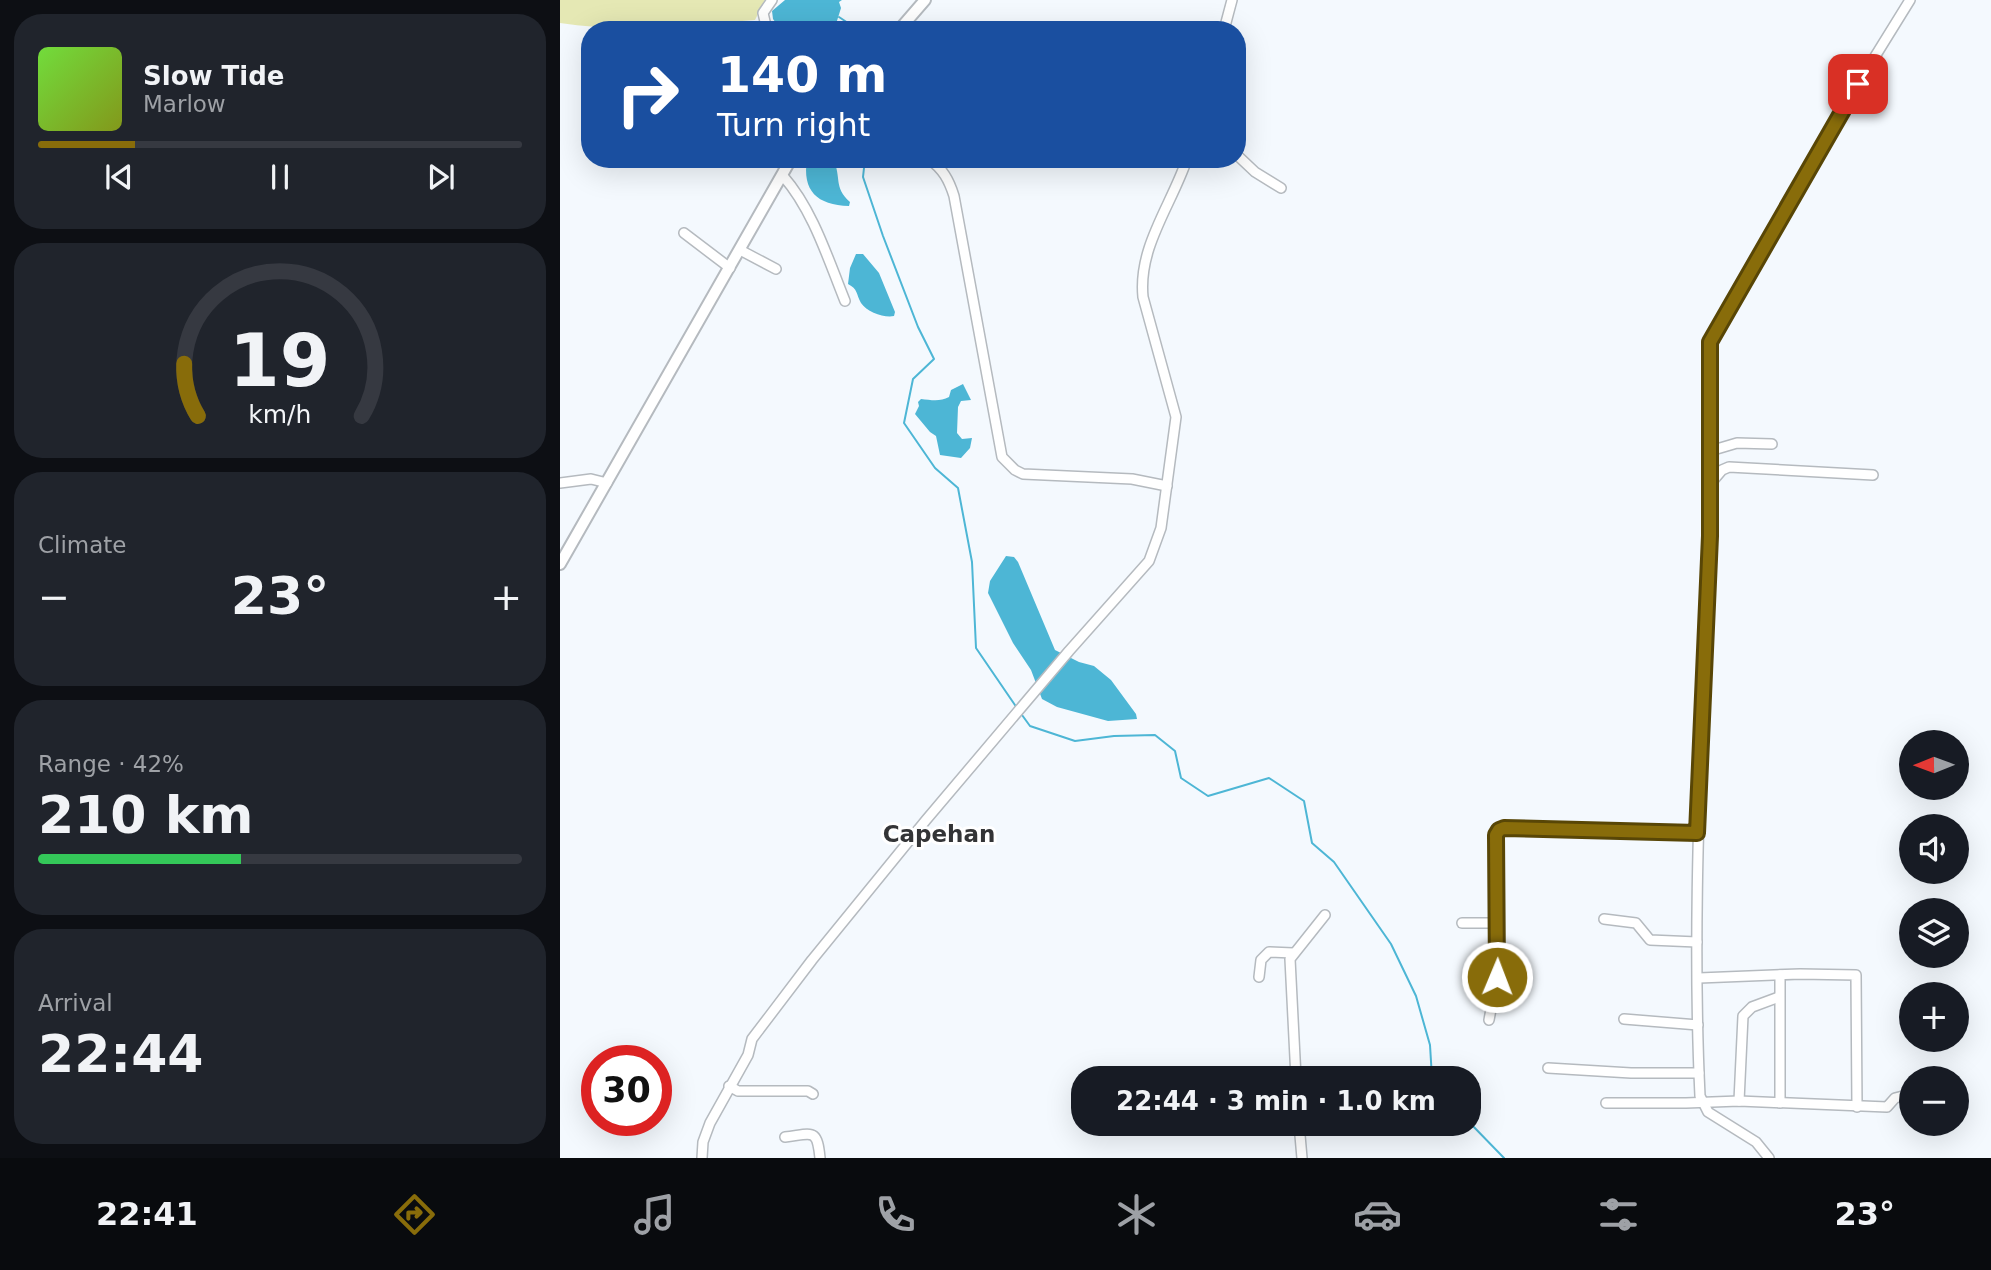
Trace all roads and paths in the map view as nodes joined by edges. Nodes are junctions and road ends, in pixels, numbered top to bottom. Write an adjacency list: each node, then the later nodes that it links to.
1 (772, 0): 5 (street)
2 (925, 0): 6 (street)
3 (1232, 0): 7 (street)
4 (1910, 0): 20 (street)
5 (765, 21)
6 (907, 21)
7 (1226, 21)
8 (1246, 164): 13 (street)
9 (787, 168): 12 (street)
10 (940, 168): 27 (street)
11 (1183, 168): 27 (street)
12 (783, 176): 15 (street); 18 (street)
13 (1281, 188)
14 (684, 233): 16 (street)
15 (740, 250): 16 (street); 17 (street)
16 (730, 268): 25 (street)
17 (776, 269)
18 (845, 301)
19 (1772, 444): 20 (street)
20 (1710, 451): 21 (street)
21 (1710, 462): 22 (street); 26 (street)
22 (1725, 468): 23 (street); 26 (street)
23 (1873, 475)
24 (560, 483): 25 (street)
25 (607, 483): 28 (street)
26 (1710, 484): 29 (street)
27 (1167, 486): 46 (street)
28 (560, 564)
29 (1697, 833): 33 (street); 34 (street)
30 (1325, 915): 35 (street)
31 (1604, 919): 34 (street)
32 (1462, 923): 33 (street)
33 (1497, 923): 41 (street)
34 (1698, 942): 38 (street)
35 (1293, 953): 37 (street); 43 (street)
36 (1780, 975): 38 (street); 39 (street); 53 (street)
37 (1259, 977)
38 (1699, 978): 42 (street)
39 (1779, 997): 49 (street); 52 (street)
40 (1624, 1019): 42 (street)
41 (1489, 1020)
42 (1698, 1024): 45 (street)
43 (1295, 1066)
44 (1548, 1068): 45 (street)
45 (1699, 1073): 51 (street)
46 (729, 1086): 47 (street); 56 (street)
47 (813, 1094)
48 (1899, 1097): 53 (street)
49 (1739, 1101): 51 (street); 52 (street)
50 (1606, 1103): 51 (street)
51 (1702, 1103): 59 (street)
52 (1780, 1103): 53 (street)
53 (1857, 1107)
54 (1300, 1136): 58 (street)
55 (785, 1137): 57 (street)
56 (702, 1158)
57 (820, 1158)
58 (1301, 1158)
59 (1769, 1158)

